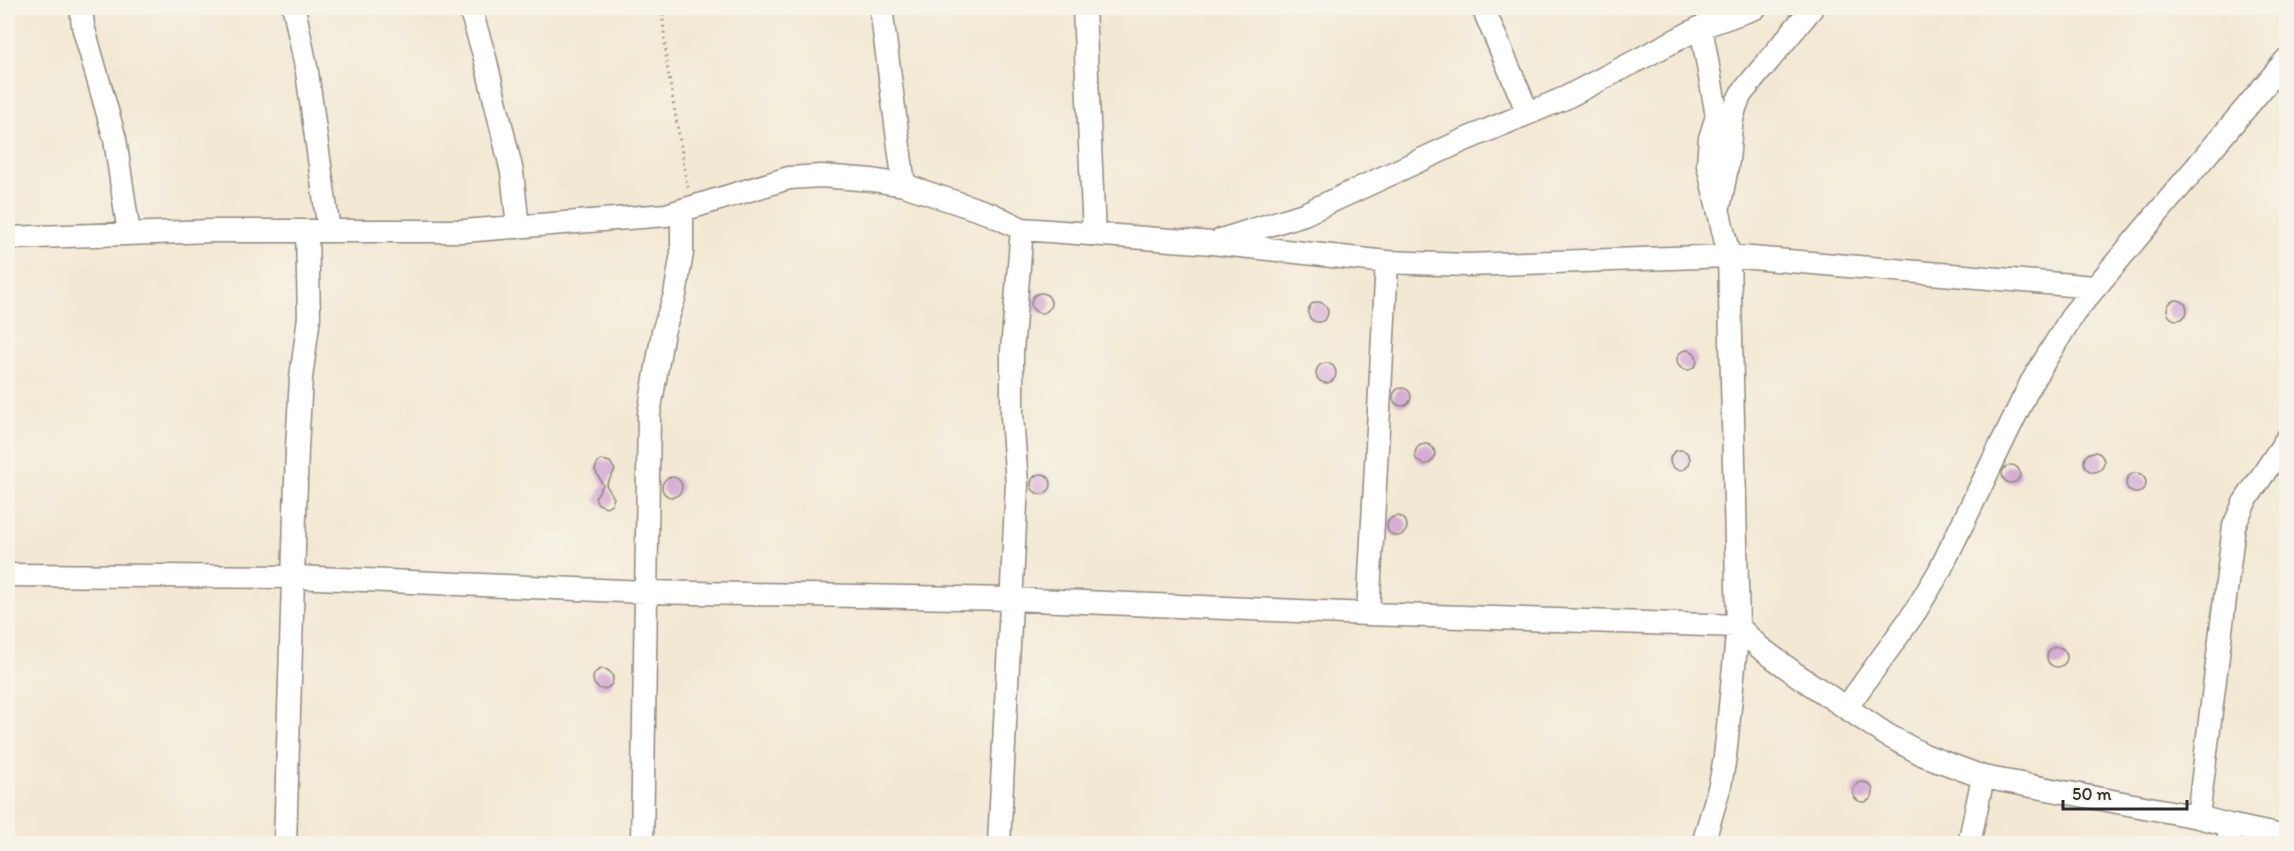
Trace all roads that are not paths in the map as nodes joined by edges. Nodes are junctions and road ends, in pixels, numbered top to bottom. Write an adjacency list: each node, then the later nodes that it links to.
1 (81, 8): 18 (street)
2 (294, 8): 17 (street)
3 (470, 8): 15 (street)
4 (881, 8): 13 (street)
5 (1084, 8): 19 (street)
6 (1483, 8): 11 (street)
7 (1755, 8): 9 (street)
8 (1812, 8): 12 (street)
9 (1701, 27): 11 (street); 12 (street)
10 (2286, 60): 24 (street)
11 (1528, 113): 21 (street)
12 (1724, 117): 22 (street)
13 (904, 185): 14 (street); 16 (street)
14 (687, 210): 15 (street); 28 (street)
15 (518, 228): 17 (street)
16 (1022, 229): 19 (street); 29 (street)
17 (318, 231): 18 (street); 27 (street)
18 (129, 234): 20 (street)
19 (1094, 236): 21 (street)
20 (8, 238)
21 (1212, 243): 23 (street)
22 (1730, 256): 23 (street); 24 (street); 31 (street)
23 (1387, 262): 30 (street)
24 (2094, 286): 32 (street)
25 (2286, 440): 34 (street)
26 (8, 575): 27 (street)
27 (294, 577): 28 (street); 37 (street)
28 (646, 592): 29 (street); 38 (street)
29 (1011, 599): 30 (street); 39 (street)
30 (1368, 614): 31 (street)
31 (1738, 626): 32 (street); 40 (street)
32 (1846, 708): 33 (street)
33 (1983, 777): 34 (street); 41 (street)
34 (2198, 817): 35 (street)
35 (2229, 834): 36 (street)
36 (2286, 837)
37 (285, 843)
38 (642, 843)
39 (999, 843)
40 (1703, 843)
41 (1970, 843)

